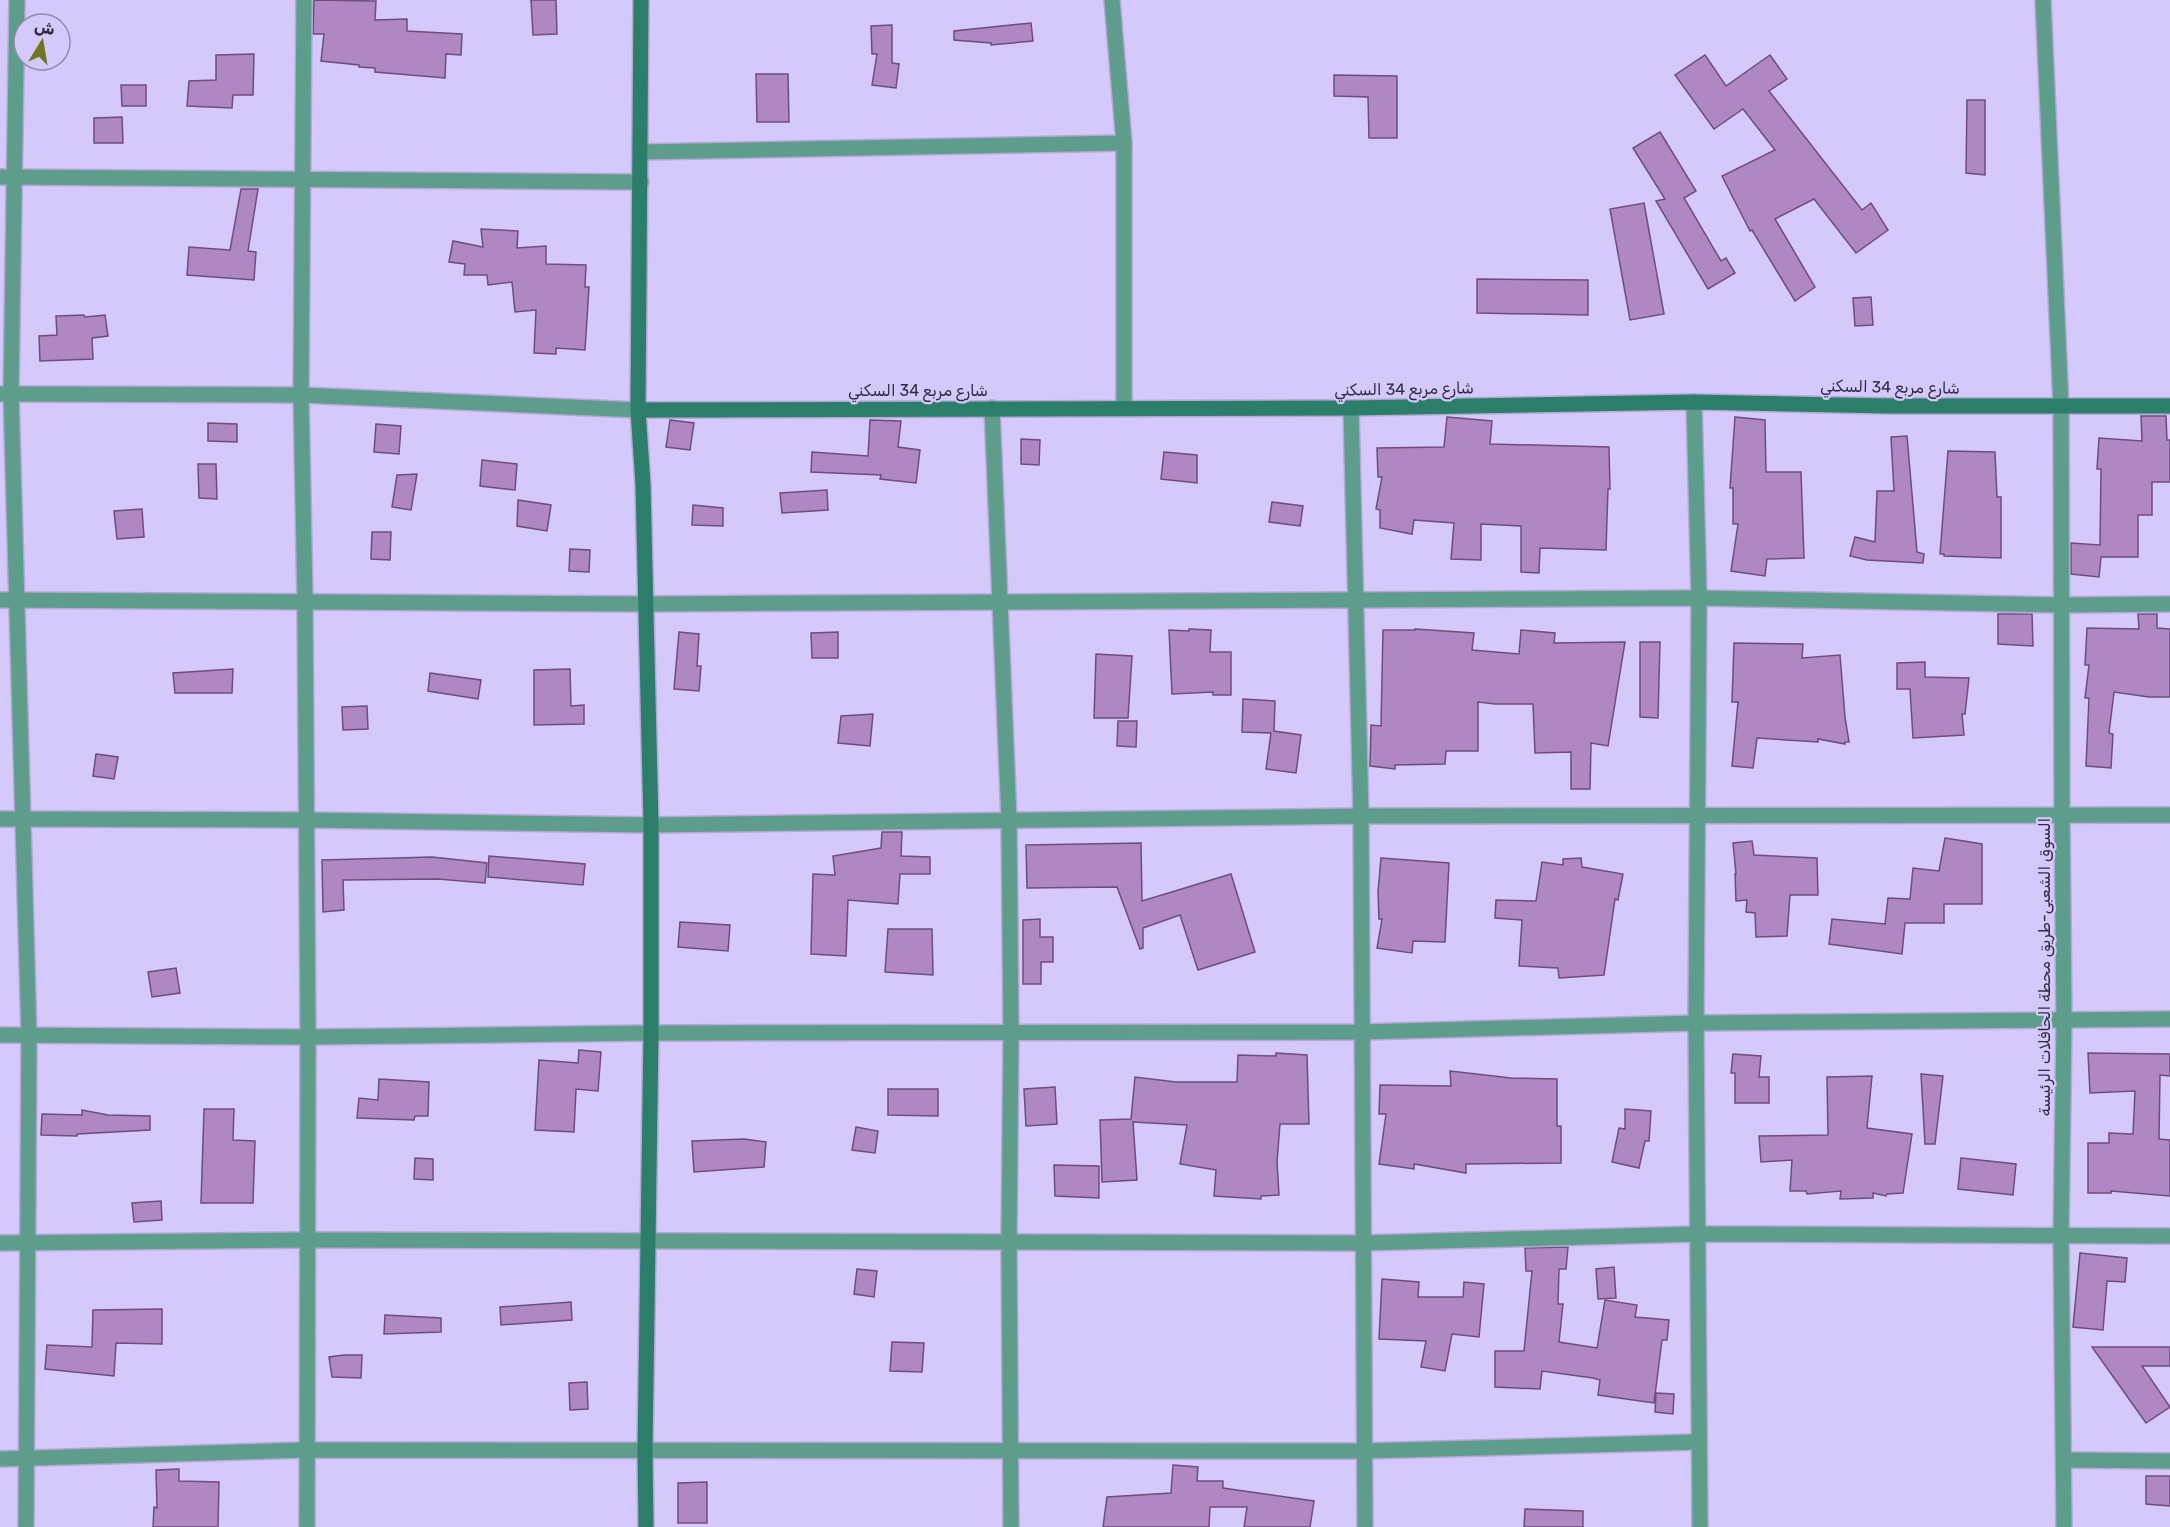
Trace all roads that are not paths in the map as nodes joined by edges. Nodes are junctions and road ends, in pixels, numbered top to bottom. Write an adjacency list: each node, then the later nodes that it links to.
1 (17, 0): 8 (street)
2 (304, 0): 9 (street)
3 (641, 0): 7 (street)
4 (1112, 0): 6 (street)
5 (2043, 0): 14 (street, السوق الشعبى-طريق محطة الحافلات الرئيسة)
6 (1124, 143): 7 (street); 17 (street)
7 (640, 152): 10 (street)
8 (7, 176): 9 (street); 11 (street)
9 (303, 178): 10 (street); 12 (street)
10 (641, 182): 19 (street)
11 (5, 394): 12 (street); 22 (street)
12 (301, 395): 19 (street); 23 (street)
13 (1694, 402): 14 (street, شارع مربع 34 السكني); 18 (street, شارع مربع 34 السكني); 20 (street)
14 (2061, 406): 15 (street, شارع مربع 34 السكني); 28 (street, السوق الشعبى-طريق محطة الحافلات الرئيسة)
15 (2170, 406)
16 (992, 408): 17 (street, شارع مربع 34 السكني); 19 (street, شارع مربع 34 السكني); 25 (street)
17 (1124, 408): 18 (street, شارع مربع 34 السكني)
18 (1351, 408): 24 (street)
19 (638, 410): 26 (street)
20 (1699, 598): 24 (street); 28 (street); 29 (street)
21 (0, 600): 22 (street)
22 (17, 600): 23 (street); 34 (street)
23 (305, 601): 26 (street); 35 (street)
24 (1357, 602): 25 (street); 31 (street)
25 (1002, 603): 26 (street); 36 (street)
26 (646, 604): 37 (street)
27 (2170, 604): 28 (street)
28 (2062, 605): 32 (street, السوق الشعبى-طريق محطة الحافلات الرئيسة)
29 (1697, 815): 31 (street); 32 (street); 40 (street)
30 (2170, 815): 32 (street)
31 (1361, 816): 36 (street); 41 (street)
32 (2061, 816): 39 (street, السوق الشعبى-طريق محطة الحافلات الرئيسة)
33 (0, 819): 34 (street)
34 (23, 819): 35 (street); 45 (street)
35 (306, 820): 37 (street); 46 (street)
36 (1009, 820): 37 (street); 43 (street)
37 (651, 825): 42 (street)
38 (2170, 1019): 39 (street)
39 (2064, 1021): 40 (street); 48 (street, السوق الشعبى-طريق محطة الحافلات الرئيسة)
40 (1696, 1023): 41 (street); 47 (street)
41 (1362, 1032): 43 (street); 55 (street)
42 (651, 1034): 43 (street); 46 (street); 51 (street)
43 (1011, 1034): 54 (street)
44 (0, 1035): 45 (street)
45 (29, 1036): 46 (street); 53 (street)
46 (308, 1036): 50 (street)
47 (1696, 1234): 48 (street); 55 (street); 56 (street)
48 (2061, 1236): 49 (street); 63 (street, السوق الشعبى-طريق محطة الحافلات الرئيسة)
49 (2170, 1236)
50 (309, 1240): 51 (street); 53 (street); 57 (street)
51 (648, 1242): 54 (street); 60 (street)
52 (0, 1243): 53 (street)
53 (26, 1243): 62 (street)
54 (1009, 1243): 55 (street); 58 (street)
55 (1365, 1243): 59 (street)
56 (1698, 1442): 59 (street); 70 (street)
57 (306, 1450): 60 (street); 62 (street); 66 (street)
58 (1012, 1450): 59 (street); 60 (street); 68 (street)
59 (1364, 1451): 69 (street)
60 (645, 1452): 67 (street)
61 (0, 1459): 62 (street)
62 (27, 1459): 65 (street)
63 (2065, 1460): 64 (street); 71 (street, السوق الشعبى-طريق محطة الحافلات الرئيسة)
64 (2170, 1461)
65 (26, 1527)
66 (307, 1527)
67 (646, 1527)
68 (1011, 1527)
69 (1365, 1527)
70 (1700, 1527)
71 (2064, 1527)

